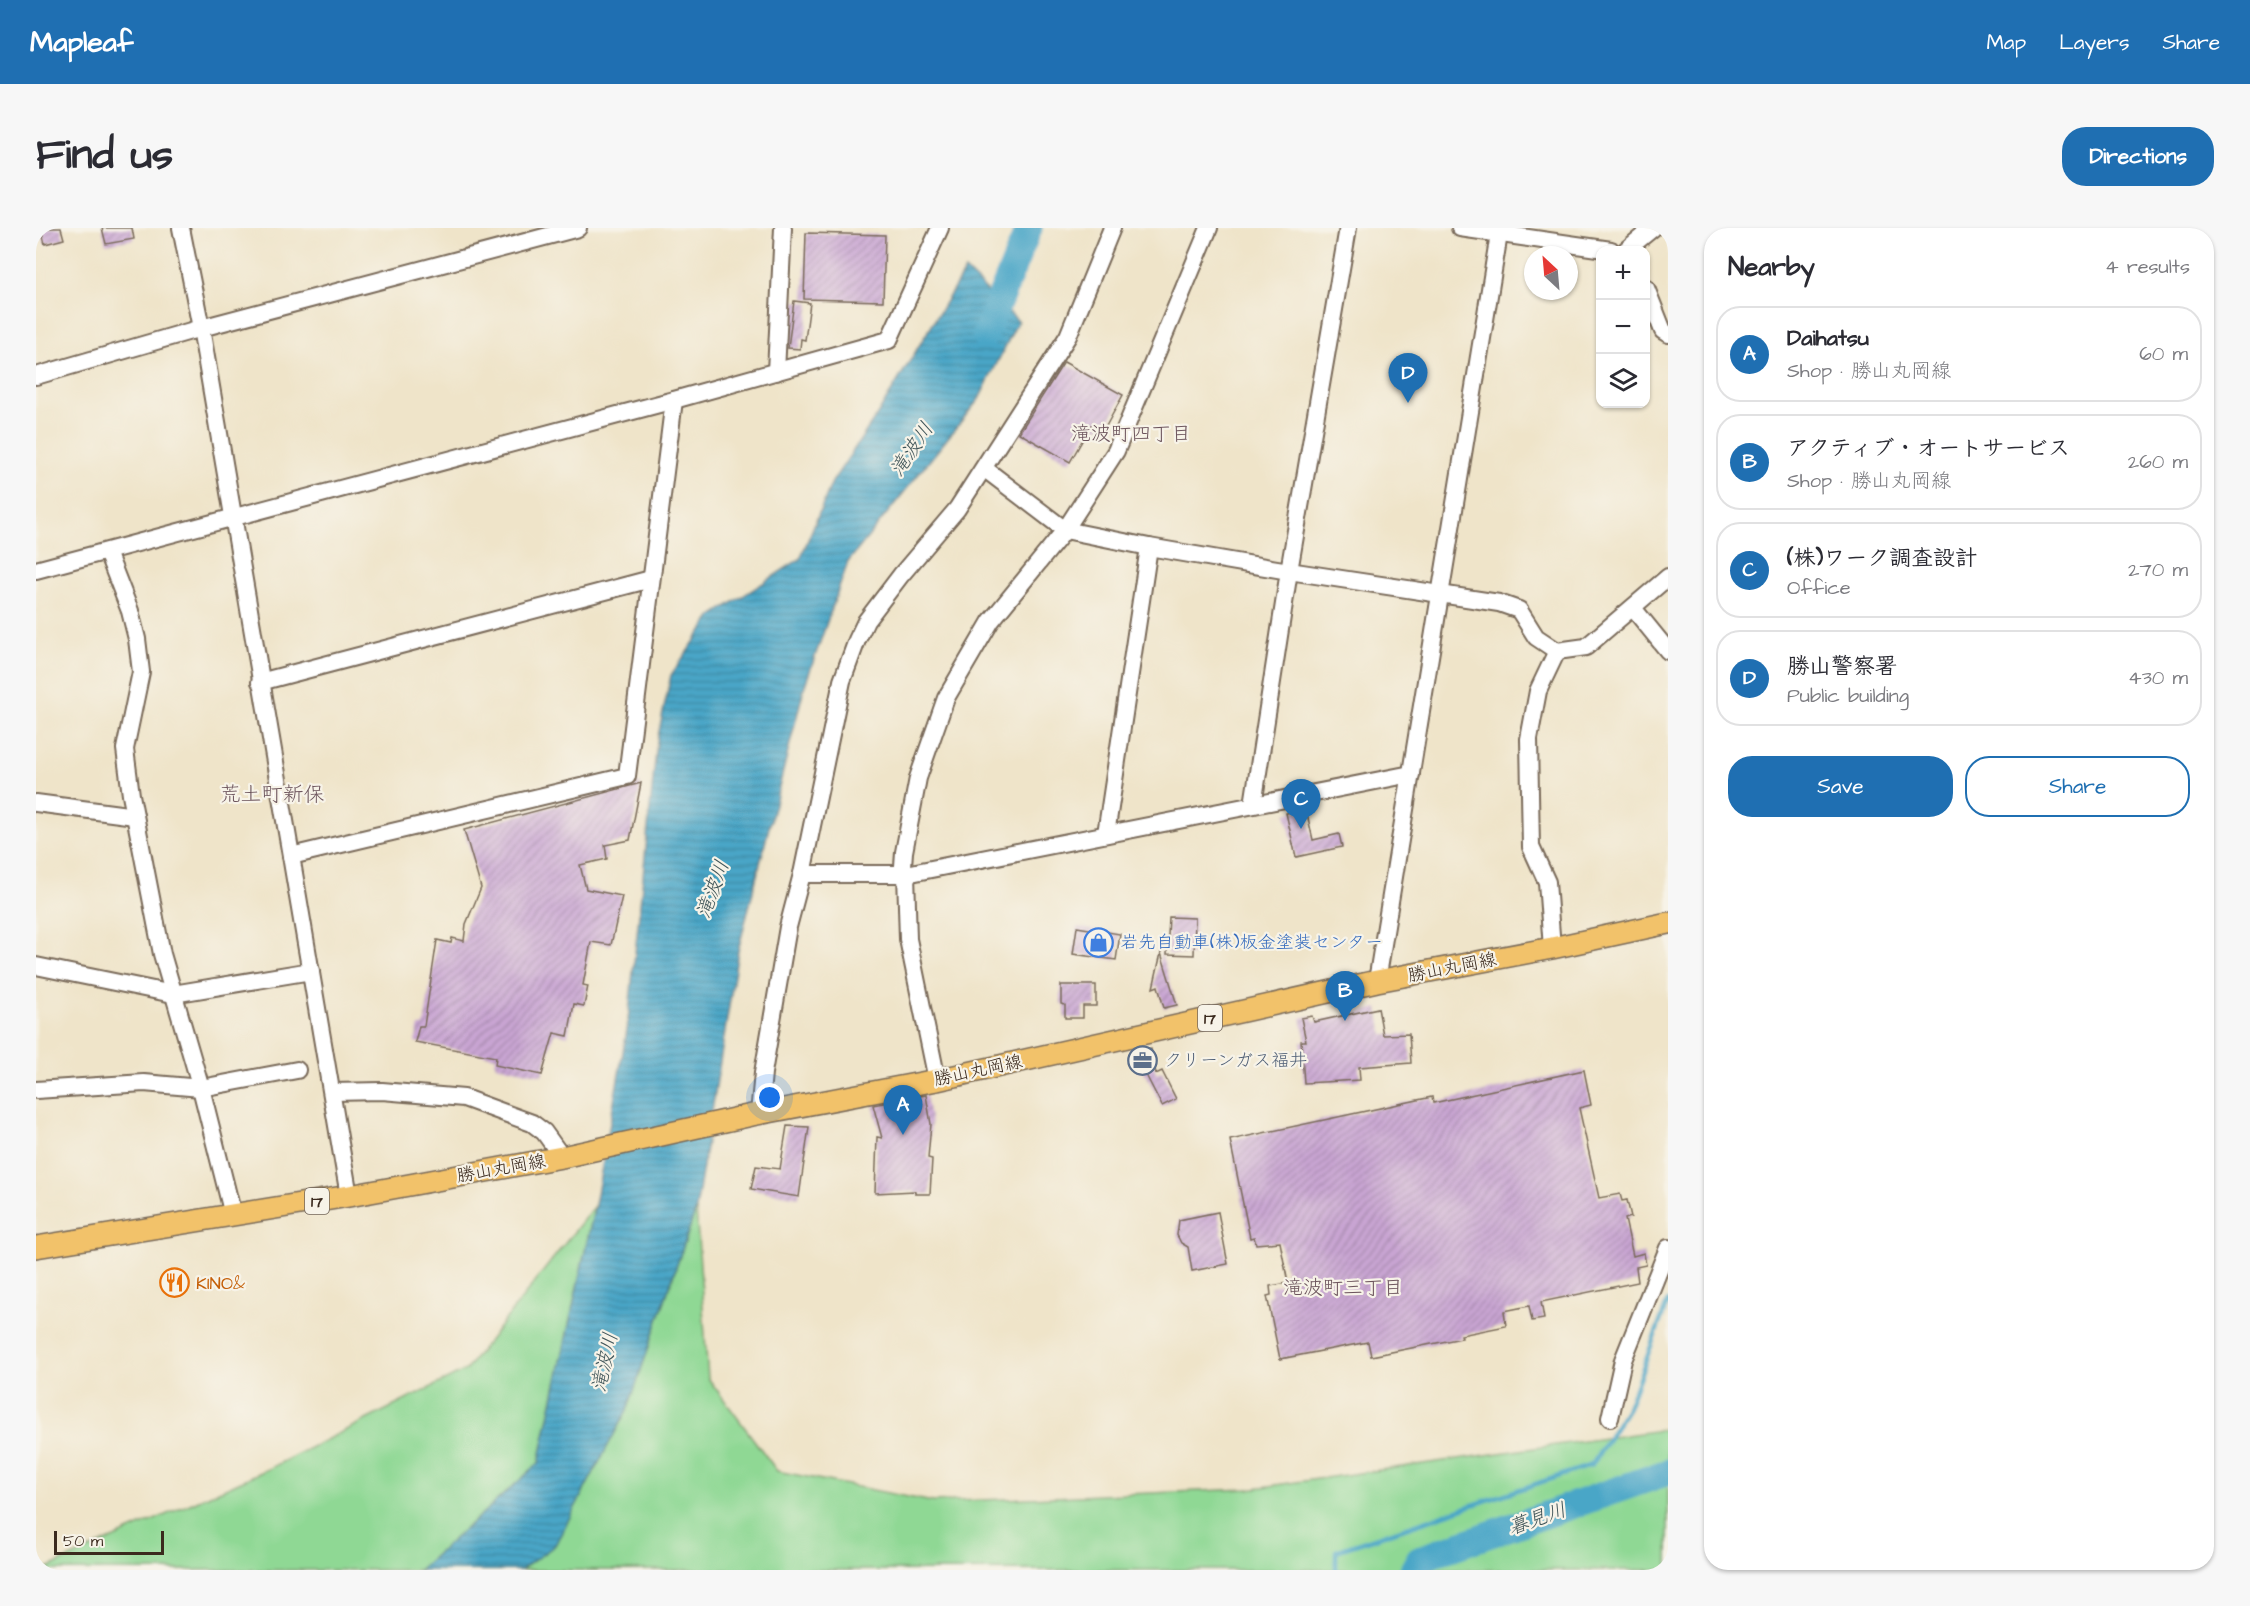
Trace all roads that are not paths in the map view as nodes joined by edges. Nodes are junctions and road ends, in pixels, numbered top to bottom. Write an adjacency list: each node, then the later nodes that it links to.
1 (181, 228): 14 (street)
2 (578, 228): 14 (street)
3 (783, 228): 16 (street)
4 (940, 228): 16 (street)
5 (1112, 228): 19 (street)
6 (1209, 228): 21 (street)
7 (1348, 228): 25 (street)
8 (1460, 228): 10 (street)
9 (1653, 228): 11 (street)
10 (1499, 232): 12 (street); 28 (street)
11 (1631, 246)
12 (1596, 248)
13 (1650, 298): 15 (street)
14 (201, 328): 17 (street); 20 (street)
15 (1668, 334)
16 (776, 372): 18 (street)
17 (36, 376)
18 (674, 400): 20 (street); 27 (street)
19 (985, 469): 21 (street); 39 (street)
20 (232, 519): 23 (street); 32 (street)
21 (1065, 530): 22 (street); 40 (street)
22 (1149, 547): 25 (street); 37 (street)
23 (107, 552): 24 (street); 36 (street)
24 (36, 570)
25 (1289, 571): 28 (street); 35 (street)
26 (1668, 577): 29 (street)
27 (651, 579): 32 (street); 38 (street)
28 (1440, 595): 30 (street); 33 (street)
29 (1633, 608): 30 (street); 31 (street)
30 (1557, 651): 42 (street)
31 (1668, 651)
32 (260, 682): 38 (street)
33 (1410, 774): 35 (street); 45 (street)
34 (36, 803): 36 (street)
35 (1253, 805): 37 (street)
36 (135, 816): 46 (street)
37 (1106, 834): 40 (street)
38 (291, 856): 44 (street)
39 (802, 874): 40 (street); 52 (street)
40 (906, 874): 48 (street)
41 (1668, 923): 42 (main road, 勝山丸岡線 / 17)
42 (1552, 948): 45 (main road, 勝山丸岡線 / 17)
43 (36, 966): 46 (street)
44 (311, 971): 46 (street); 51 (street)
45 (1377, 981): 48 (main road, 勝山丸岡線 / 17)
46 (173, 994): 49 (street)
47 (297, 1070): 49 (street)
48 (937, 1080): 52 (main road, 勝山丸岡線 / 17)
49 (201, 1088): 50 (street); 55 (street)
50 (36, 1090)
51 (332, 1092): 53 (street); 54 (street)
52 (756, 1114): 53 (main road, 勝山丸岡線 / 17)
53 (562, 1157): 54 (main road, 勝山丸岡線 / 17)
54 (349, 1196): 55 (main road, 勝山丸岡線 / 17)
55 (233, 1215): 56 (main road, 勝山丸岡線 / 17)
56 (36, 1247)
57 (1668, 1248): 58 (street)
58 (1610, 1418)

